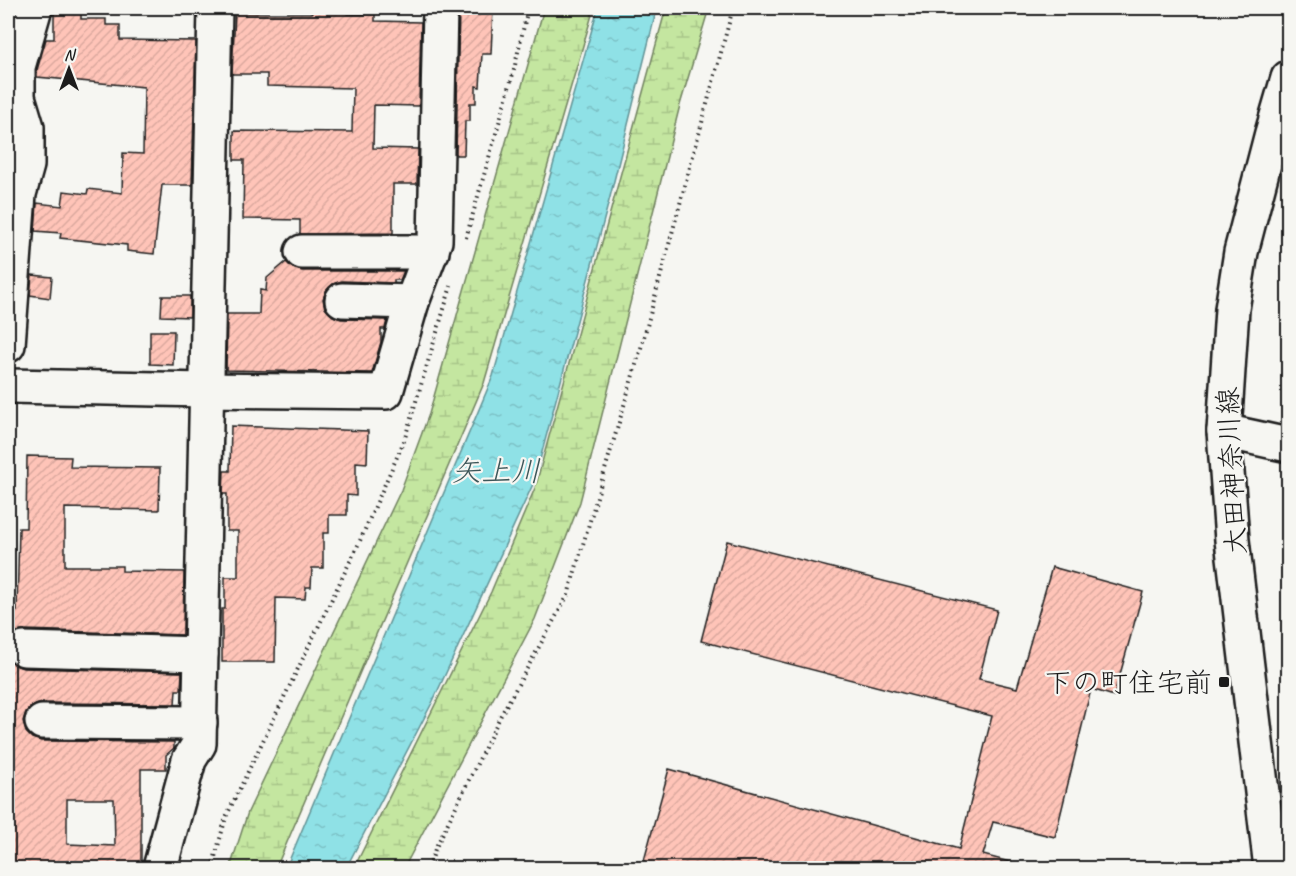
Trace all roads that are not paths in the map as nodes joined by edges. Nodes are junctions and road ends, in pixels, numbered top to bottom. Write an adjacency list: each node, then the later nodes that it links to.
1 (34, 8): 9 (street)
2 (215, 8): 11 (street)
3 (440, 8): 6 (street)
4 (1288, 78): 12 (street, 大田神奈川線)
5 (302, 252): 6 (street)
6 (432, 252): 8 (street)
7 (342, 300): 8 (street)
8 (412, 302): 11 (street)
9 (8, 345)
10 (8, 386): 11 (street)
11 (206, 390): 15 (street)
12 (1224, 431): 13 (street); 19 (street, 大田神奈川線)
13 (1288, 445)
14 (24, 649): 15 (street)
15 (201, 654): 17 (street)
16 (42, 722): 17 (street)
17 (200, 723): 18 (street)
18 (160, 868)
19 (1271, 868)

